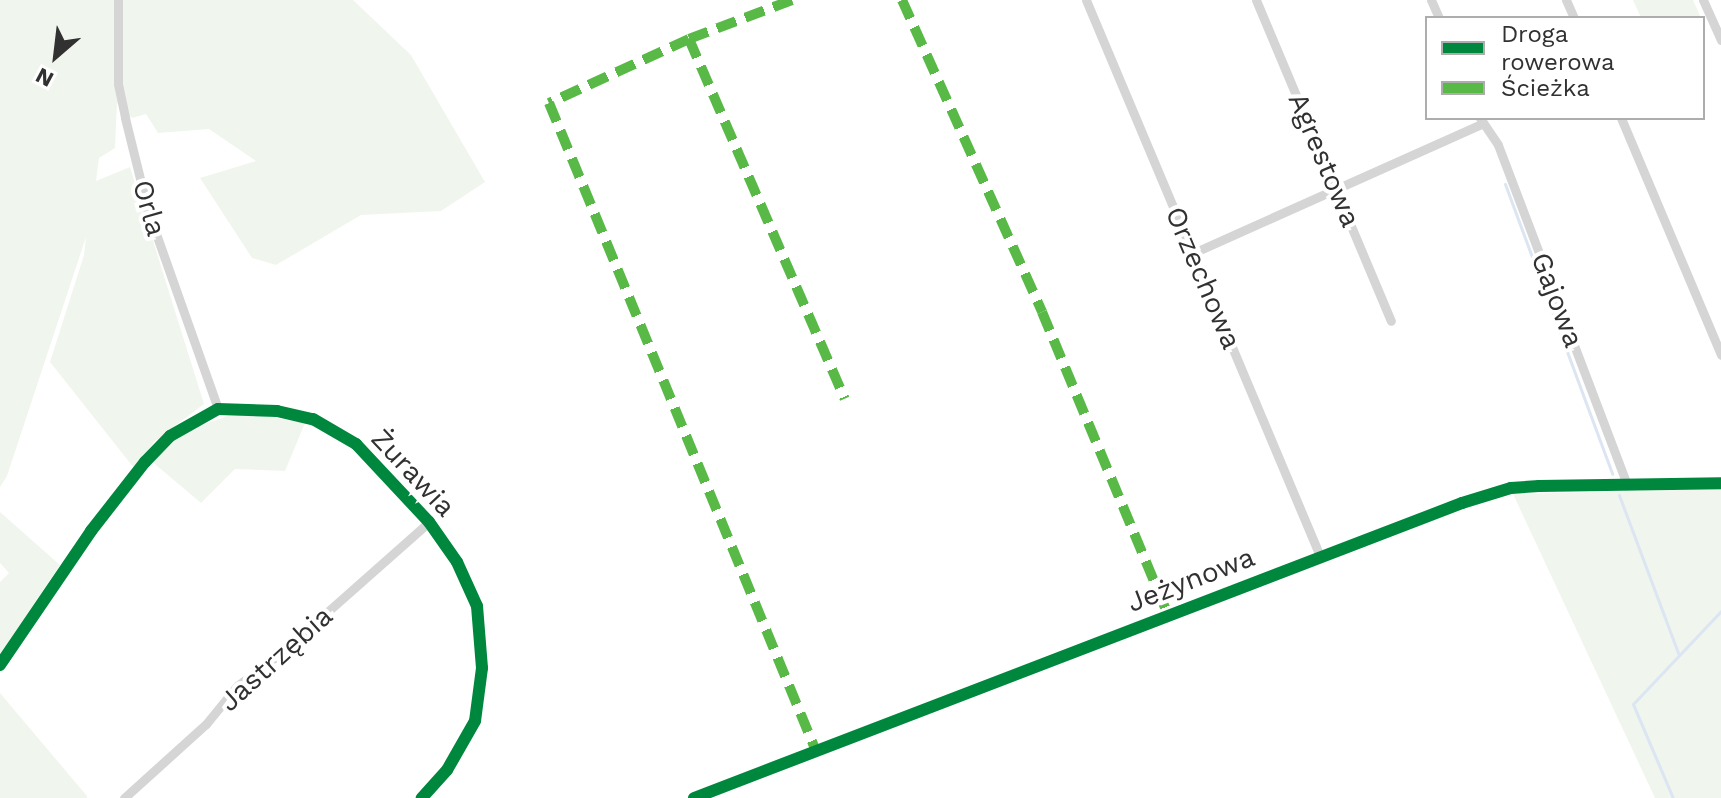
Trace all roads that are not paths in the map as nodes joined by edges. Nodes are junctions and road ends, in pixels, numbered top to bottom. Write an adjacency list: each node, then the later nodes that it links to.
1 (118, 0): 12 (street, Orla)
2 (1086, 0): 9 (street, Orzechowa)
3 (1256, 0): 8 (street, Agrestowa)
4 (1703, 0): 5 (street)
5 (1721, 40)
6 (1622, 120): 11 (street)
7 (1482, 121): 8 (street); 14 (street, Gajowa)
8 (1335, 188): 9 (street); 10 (street, Agrestowa)
9 (1193, 253): 16 (street, Orzechowa)
10 (1391, 321)
11 (1721, 355)
12 (218, 409): 15 (street, Żurawia); 17 (street)
13 (1721, 483): 14 (street, Jeżynowa)
14 (1627, 485): 16 (street, Jeżynowa)
15 (429, 522): 18 (street, Jastrzębia); 19 (street, Żurawia)
16 (1320, 556): 20 (street, Jeżynowa)
17 (0, 665)
18 (124, 798)
19 (422, 798)
20 (694, 798)

